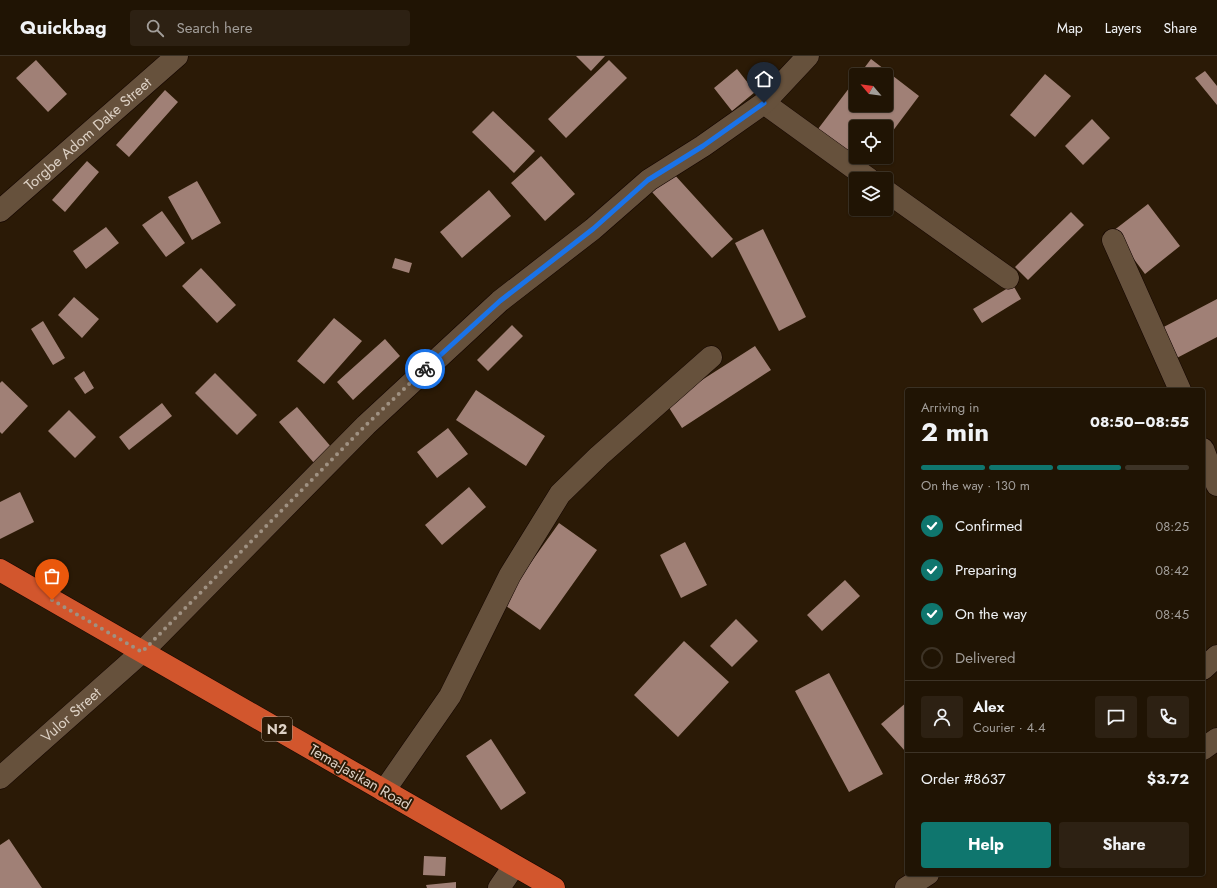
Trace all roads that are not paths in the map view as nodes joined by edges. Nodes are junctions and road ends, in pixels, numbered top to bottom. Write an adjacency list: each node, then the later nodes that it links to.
1 (177, 56): 6 (street, Torgbe Adom Dake Street)
2 (808, 56): 3 (street, Vulor Street)
3 (764, 103): 4 (street); 14 (street, Vulor Street)
4 (859, 172)
5 (893, 196): 8 (street)
6 (0, 212)
7 (1113, 240): 10 (street)
8 (1008, 278)
9 (712, 357): 20 (street)
10 (1179, 388)
11 (1205, 454): 12 (street)
12 (1217, 485)
13 (0, 570): 14 (highway, Tema-Jasikan Road / N2)
14 (142, 652): 19 (street, Vulor Street); 20 (highway, Tema-Jasikan Road / N2)
15 (1217, 656): 16 (street)
16 (1205, 667)
17 (1217, 739): 18 (street)
18 (1205, 748)
19 (0, 778)
20 (384, 791): 21 (highway, Tema-Jasikan Road / N2)
21 (514, 866): 23 (street); 24 (highway, Tema-Jasikan Road / N2)
22 (925, 876): 25 (street)
23 (499, 888)
24 (554, 888)
25 (906, 888)

